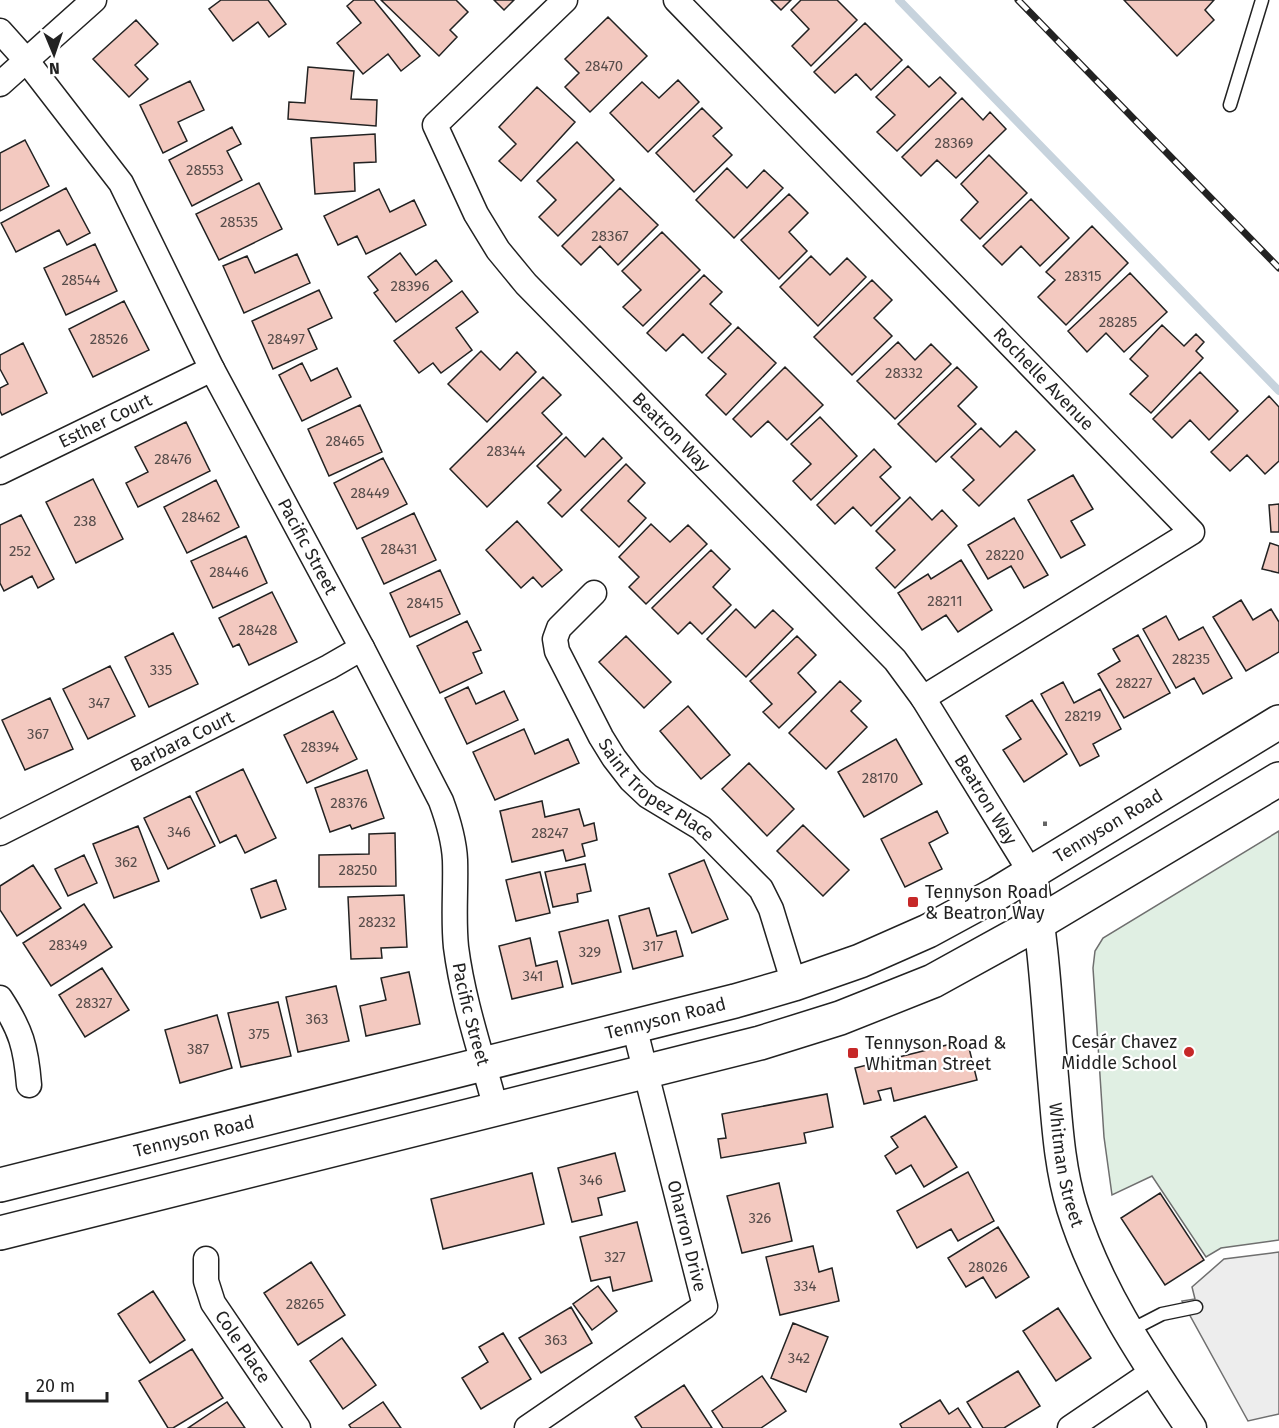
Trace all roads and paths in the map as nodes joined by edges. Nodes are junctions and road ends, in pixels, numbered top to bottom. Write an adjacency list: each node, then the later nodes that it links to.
1 (94, 0): 6 (street)
2 (565, 0): 13 (street, Beatron Way)
3 (676, 0): 13 (street, Rochelle Avenue)
4 (1262, 0): 8 (lane)
5 (0, 31): 6 (street, Pacific Street)
6 (26, 60): 7 (street); 9 (street, Pacific Street)
7 (0, 84)
8 (1230, 105)
9 (212, 369): 10 (street, Esther Court); 12 (street, Pacific Street)
10 (0, 472)
11 (594, 593): 21 (street, Saint Tropez Place)
12 (362, 648): 18 (street, Barbara Court); 24 (street, Pacific Street)
13 (923, 698): 19 (street, Beatron Way)
14 (1279, 722): 19 (main road, Tennyson Road)
15 (1279, 779): 20 (main road)
16 (1045, 819): 17 (path)
17 (1045, 826)
18 (0, 833)
19 (1031, 873): 20 (street, Whitman Street); 21 (main road, Tennyson Road)
20 (1040, 922): 25 (main road); 32 (street, Whitman Street)
21 (794, 984): 23 (main road, Tennyson Road)
22 (0, 998): 26 (street)
23 (634, 1026): 24 (main road, Tennyson Road); 25 (street, Oharron Drive)
24 (484, 1064): 27 (street, Pacific Street); 28 (main road, Tennyson Road)
25 (646, 1071): 27 (main road); 35 (street, Oharron Drive)
26 (29, 1086)
27 (496, 1109): 29 (main road)
28 (0, 1185)
29 (0, 1233)
30 (206, 1258): 34 (street, Cole Place)
31 (1196, 1307): 32 (lane)
32 (1128, 1332): 33 (street, Whitman Street)
33 (1154, 1371): 36 (street); 37 (street, Whitman Street)
34 (298, 1428)
35 (527, 1428)
36 (1070, 1428)
37 (1191, 1428)

